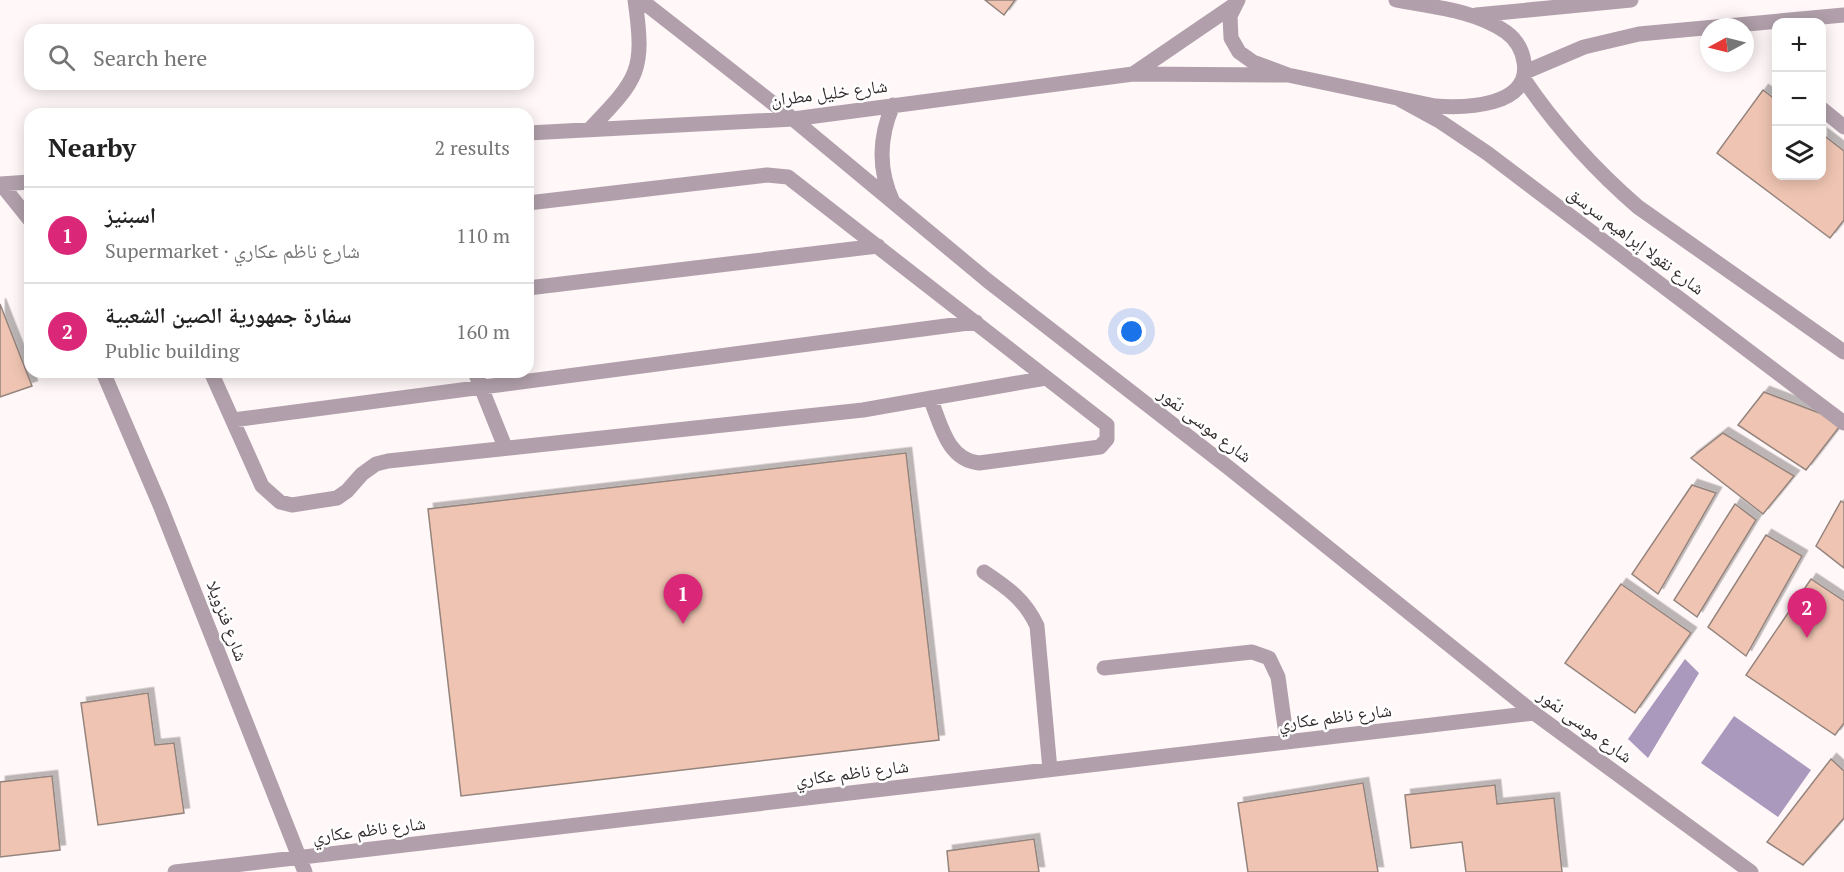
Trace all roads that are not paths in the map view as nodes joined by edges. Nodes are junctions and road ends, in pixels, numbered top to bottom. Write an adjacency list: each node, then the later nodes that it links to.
1 (634, 0): 16 (street)
2 (641, 0): 14 (street, شارع موسى نمّور)
3 (1396, 0): 6 (street)
4 (1631, 0): 6 (street)
5 (1236, 2): 8 (street, شارع خليل مطران); 9 (street)
6 (1470, 15): 10 (street, شارع نقولا إبراهيم سرسق)
7 (1844, 15): 10 (street)
8 (1133, 74): 9 (street, شارع خليل مطران); 12 (street, شارع خليل مطران)
9 (1288, 75): 11 (street)
10 (1524, 75): 11 (street); 26 (street, شارع نقولا إبراهيم سرسق)
11 (1399, 99): 34 (street, شارع نقولا إبراهيم سرسق)
12 (893, 105): 14 (street, شارع خليل مطران); 22 (street)
13 (1826, 113): 15 (street)
14 (793, 119): 16 (street, شارع خليل مطران); 22 (street, شارع موسى نمّور)
15 (1844, 126)
16 (590, 129): 17 (street, شارع خليل مطران)
17 (534, 133)
18 (24, 182): 19 (street)
19 (0, 184): 21 (street)
20 (534, 202): 23 (street)
21 (24, 210)
22 (902, 211): 38 (street, شارع موسى نمّور)
23 (878, 246): 24 (street); 25 (street)
24 (534, 287)
25 (976, 322): 30 (street); 31 (street)
26 (1844, 352)
27 (107, 378): 41 (street, شارع فنزويلا)
28 (214, 378): 33 (street)
29 (477, 378): 31 (street)
30 (1046, 378): 32 (street); 32 (street)
31 (481, 387): 33 (street); 35 (street)
32 (930, 398): 35 (street)
33 (233, 420): 35 (street)
34 (1844, 423)
35 (505, 447)
36 (984, 572): 40 (street)
37 (1104, 668): 39 (street)
38 (1534, 713): 39 (street, شارع ناظم عكاري); 43 (street, شارع موسى نمّور)
39 (1287, 742): 40 (street, شارع ناظم عكاري)
40 (1050, 770): 41 (street, شارع ناظم عكاري)
41 (302, 865): 42 (street, شارع ناظم عكاري)
42 (175, 872)
43 (1751, 872)

